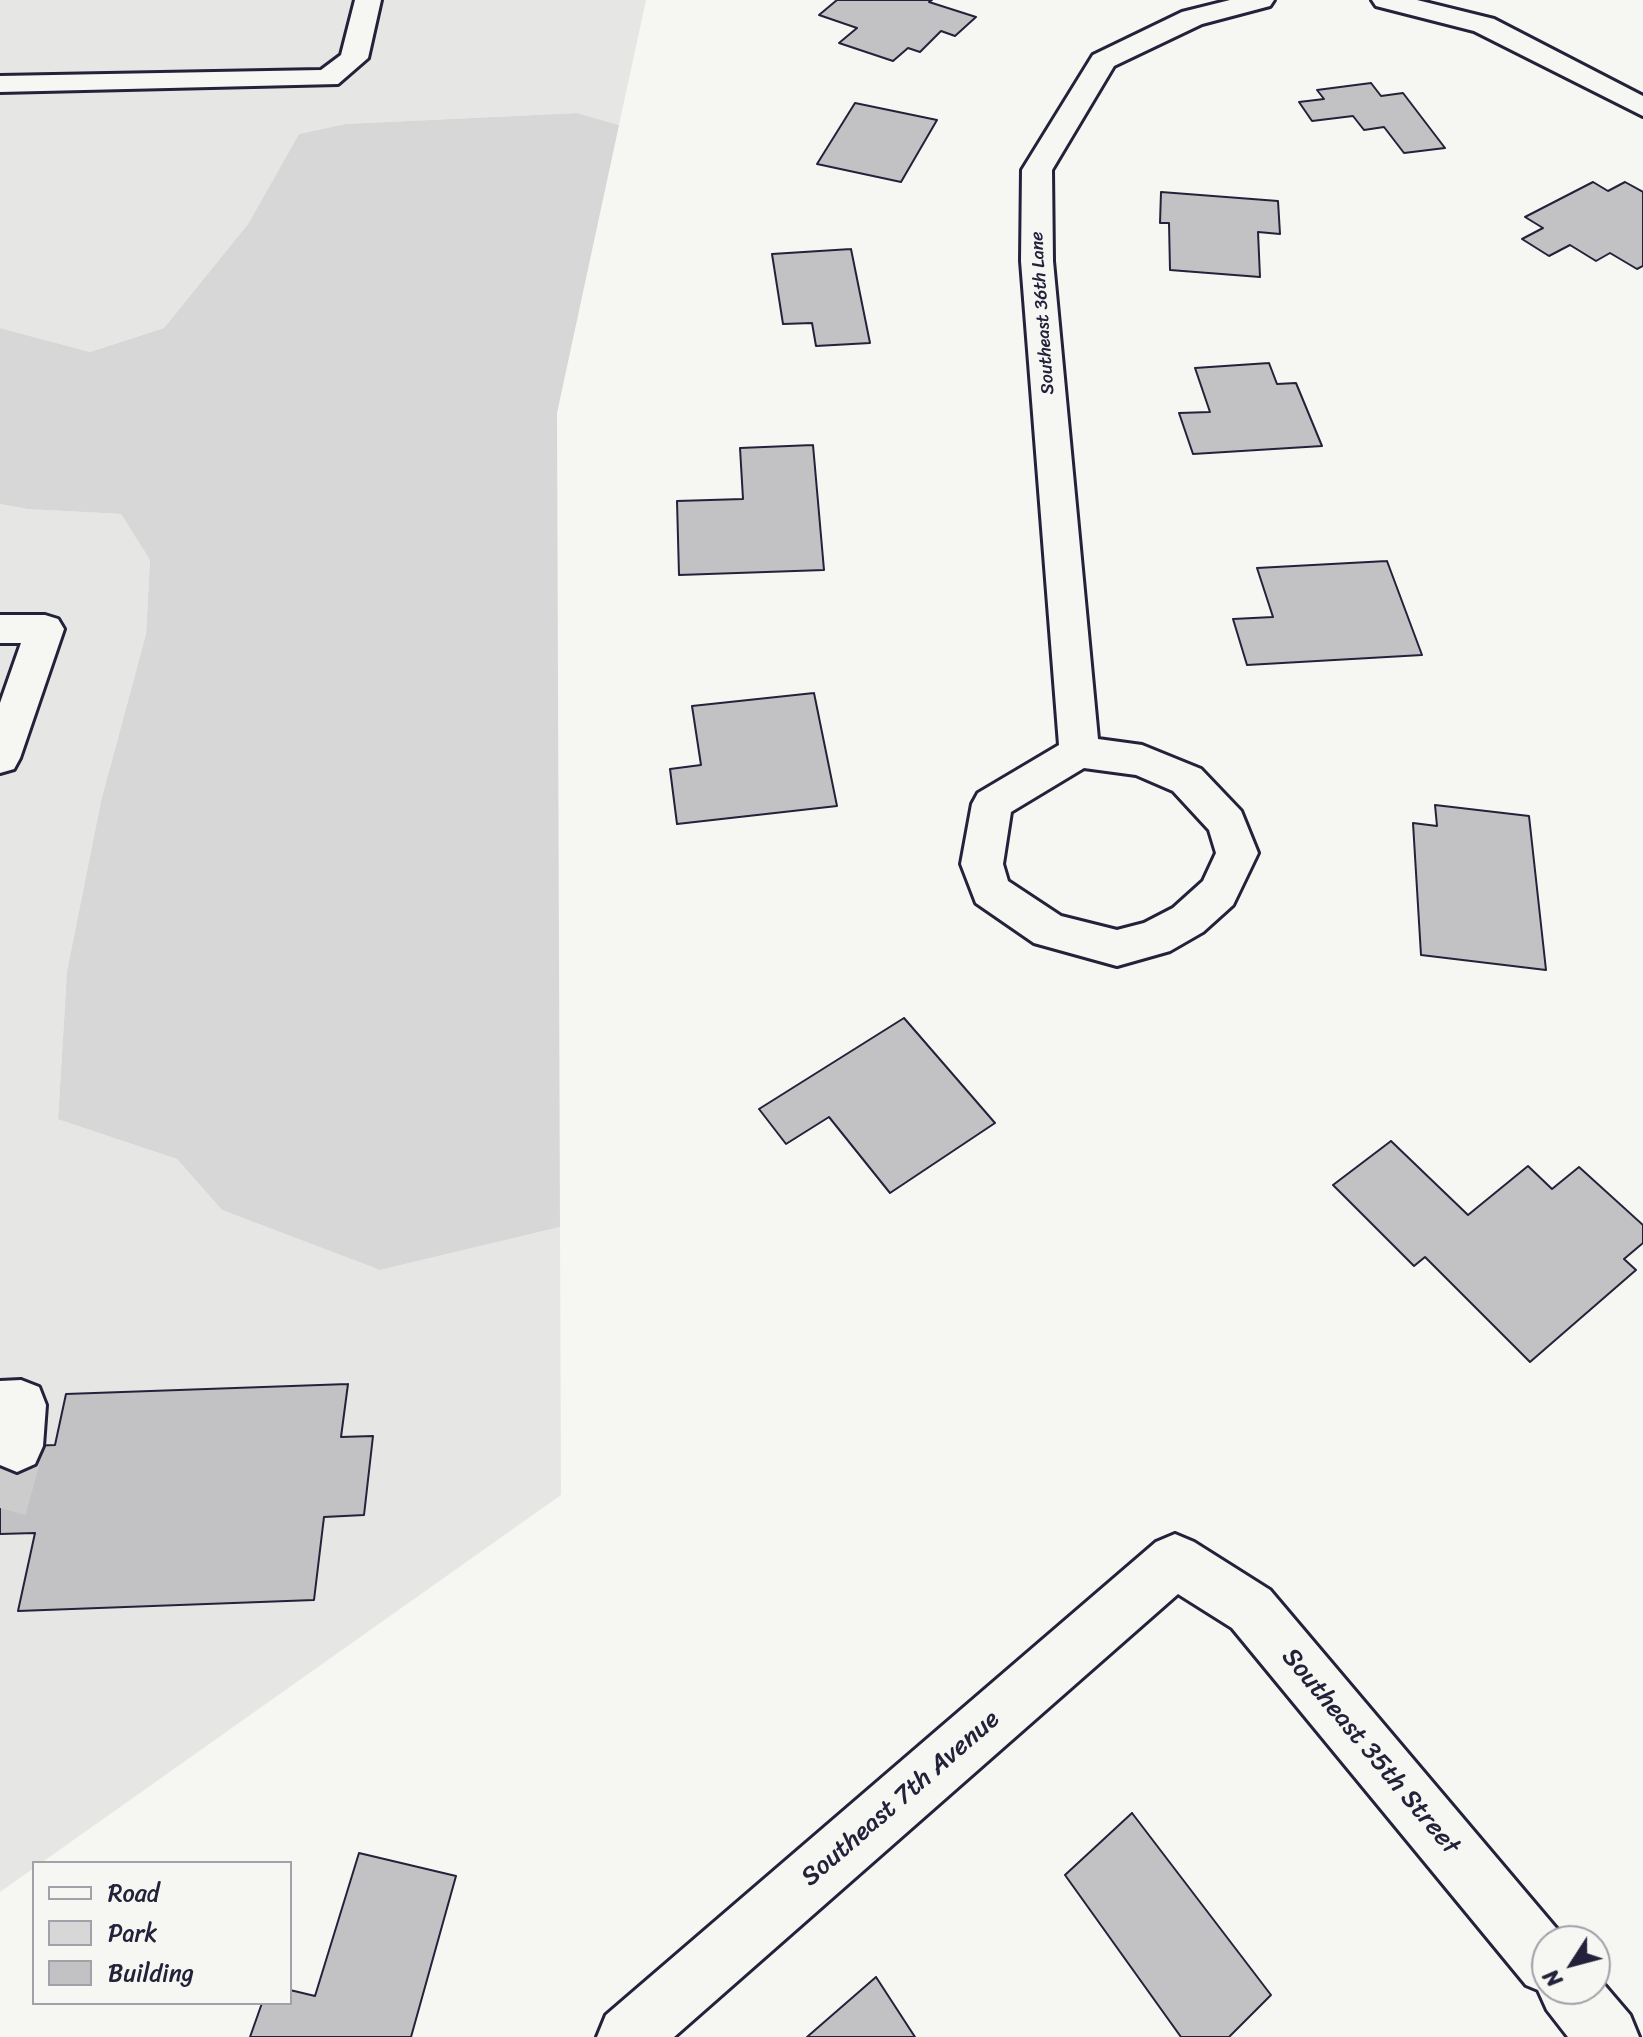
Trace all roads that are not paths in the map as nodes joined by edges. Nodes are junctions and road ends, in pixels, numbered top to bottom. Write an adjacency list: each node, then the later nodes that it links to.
1 (368, 0): 4 (street)
2 (1261, 0): 7 (street, Southeast 36th Lane)
3 (1385, 0): 5 (street)
4 (0, 84)
5 (1643, 107)
6 (0, 629): 8 (street)
7 (1079, 752): 7 (street)
8 (0, 758)
9 (1175, 1561): 10 (street, Southeast 35th Street); 12 (street, Southeast 7th Avenue)
10 (1531, 1945)
11 (1581, 2005): 13 (street)
12 (628, 2037)
13 (1608, 2037)

